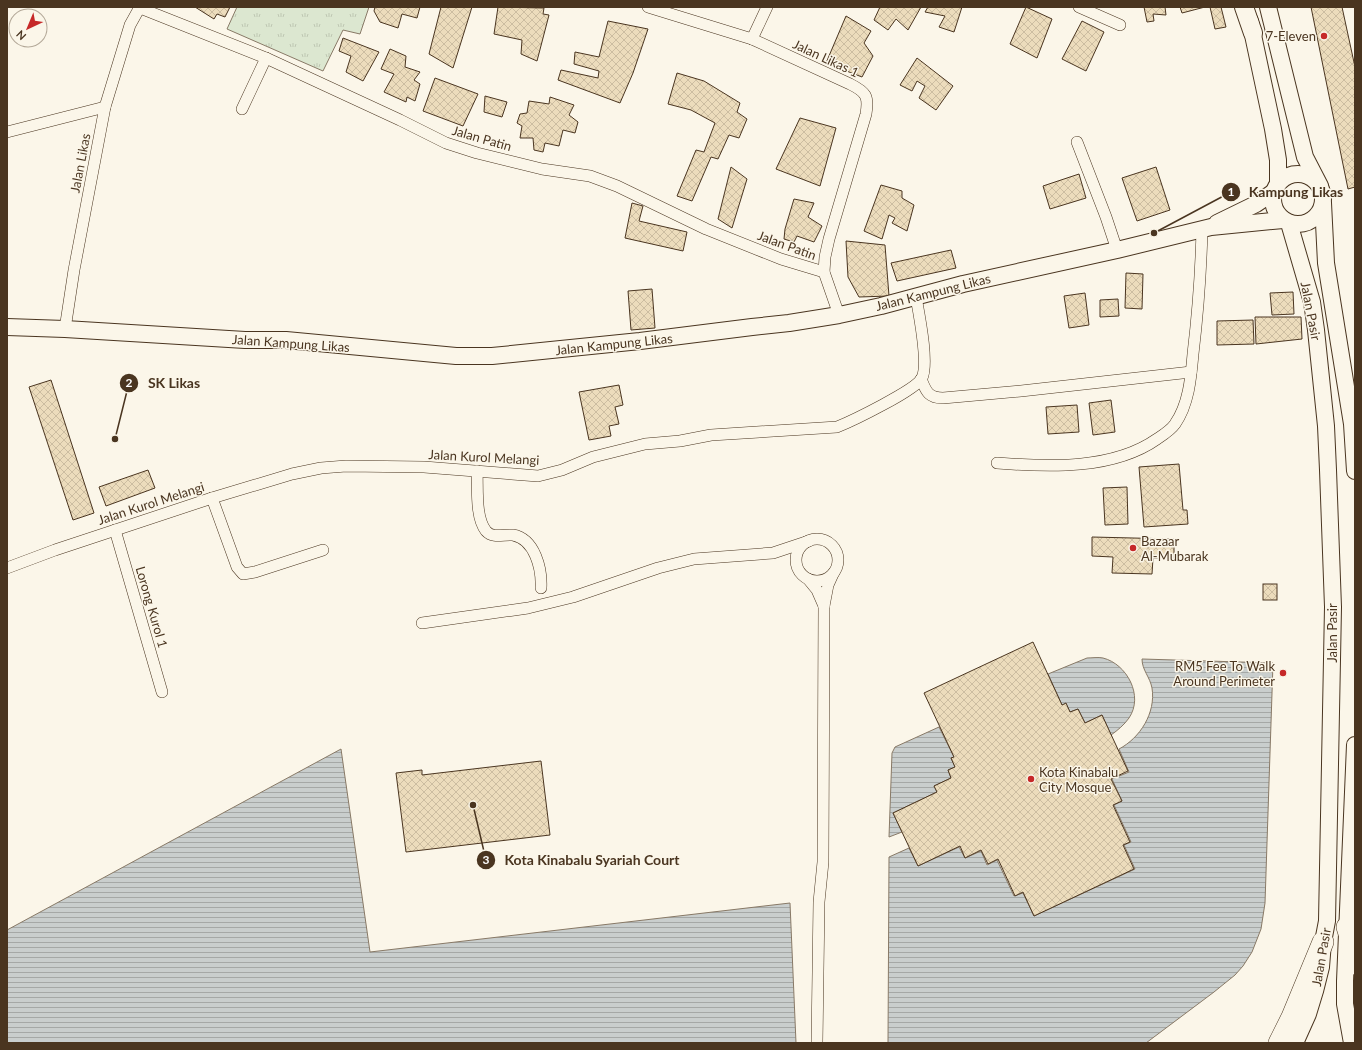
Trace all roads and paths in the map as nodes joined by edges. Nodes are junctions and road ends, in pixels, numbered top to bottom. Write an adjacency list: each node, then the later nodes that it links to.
1 (648, 7): 9 (street, Jalan Likas 1)
2 (767, 7): 9 (street)
3 (1079, 7): 7 (street)
4 (1246, 7): 8 (main road)
5 (1268, 7): 15 (main road)
6 (140, 8): 10 (street, Jalan Patin); 11 (street, Jalan Likas)
7 (1120, 25)
8 (1253, 33): 16 (main road)
9 (752, 39): 21 (street, Jalan Likas 1)
10 (266, 58): 12 (street); 21 (street, Jalan Patin)
11 (105, 107): 13 (street); 25 (street, Jalan Likas)
12 (242, 109)
13 (7, 132)
14 (1077, 142): 20 (street)
15 (1320, 186): 16 (main road); 17 (main road)
16 (1276, 188): 18 (main road); 19 (main road, Jalan Kampung Likas)
17 (1323, 203): 18 (main road); 30 (main road, Jalan Pasir)
18 (1286, 221): 19 (main road, Jalan Kampung Likas); 46 (main road, Jalan Pasir)
19 (1206, 228): 20 (main road, Jalan Kampung Likas); 26 (street)
20 (1117, 250): 22 (main road, Jalan Kampung Likas)
21 (824, 272): 23 (street, Jalan Likas 1)
22 (916, 297): 23 (main road, Jalan Kampung Likas); 27 (street)
23 (838, 315): 25 (main road, Jalan Kampung Likas)
24 (7, 327): 25 (main road, Jalan Kampung Likas)
25 (65, 329)
26 (1191, 372): 27 (street); 28 (street)
27 (921, 379): 29 (street, Jalan Kurol Melangi)
28 (997, 463)
29 (477, 471): 31 (street, Jalan Kurol Melangi); 40 (street)
30 (1355, 471)
31 (212, 498): 32 (street, Jalan Kurol Melangi); 34 (street)
32 (115, 530): 36 (street, Jalan Kurol Melangi); 43 (street, Lorong Kurol 1)
33 (809, 541): 35 (street); 37 (street); 38 (street)
34 (324, 550)
35 (773, 553): 37 (street); 42 (street)
36 (7, 568)
37 (798, 570): 39 (street)
38 (833, 574): 39 (street); 41 (street)
39 (808, 579): 41 (street)
40 (541, 588)
41 (824, 606): 48 (street)
42 (422, 623)
43 (162, 692)
44 (1355, 745): 45 (main road, Jalan Pasir)
45 (1347, 927): 47 (highway); 51 (main road, Jalan Pasir)
46 (1323, 942): 49 (highway); 50 (main road, Jalan Pasir)
47 (1355, 964)
48 (817, 1043)
49 (1279, 1043)
50 (1295, 1043)
51 (1352, 1043)

